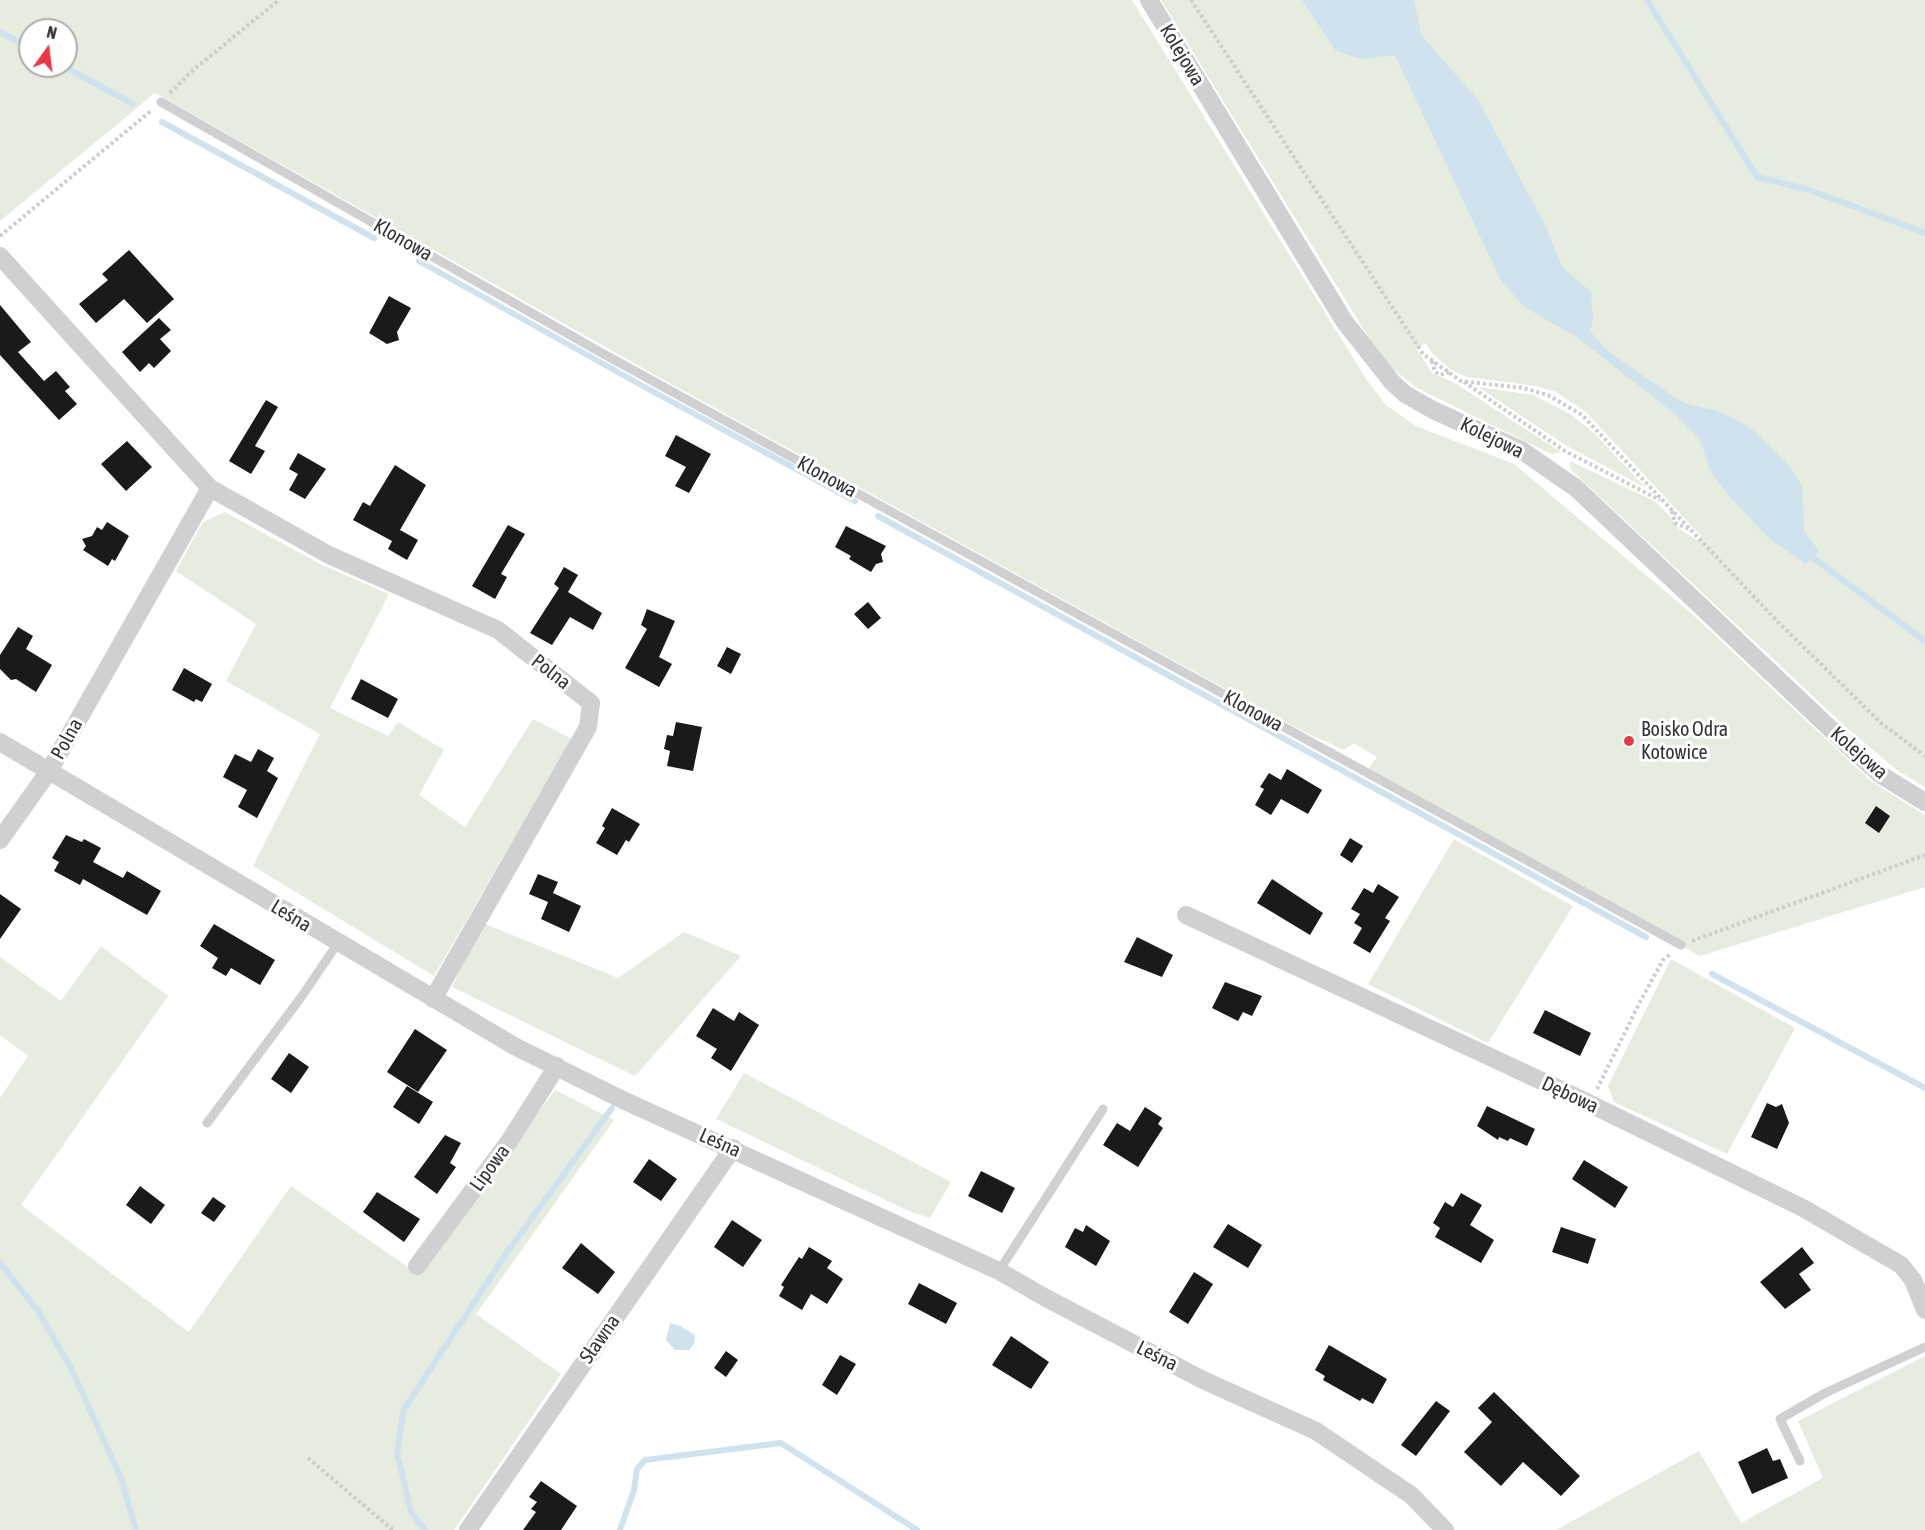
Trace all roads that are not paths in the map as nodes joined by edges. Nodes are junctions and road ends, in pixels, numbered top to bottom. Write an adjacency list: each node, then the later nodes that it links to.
1 (1149, 0): 7 (street, Kolejowa)
2 (161, 102): 11 (lane, Klonowa)
3 (0, 256): 4 (street, Polna)
4 (210, 488): 6 (street, Polna); 12 (street, Polna)
5 (0, 742): 6 (street, Leśna)
6 (49, 771): 8 (street, Polna); 10 (street, Leśna)
7 (1925, 802)
8 (0, 840)
9 (1186, 915): 19 (street, Dębowa)
10 (338, 943): 12 (street, Leśna); 15 (lane)
11 (1681, 945)
12 (433, 999): 13 (street, Leśna)
13 (556, 1066): 16 (street, Leśna); 17 (street, Lipowa)
14 (1103, 1109): 18 (lane)
15 (207, 1123)
16 (733, 1148): 18 (street, Leśna); 22 (street, Sławna)
17 (417, 1266)
18 (999, 1271): 23 (street, Leśna)
19 (1925, 1310)
20 (1925, 1347): 21 (lane)
21 (1800, 1461)
22 (468, 1530)
23 (1445, 1530)

